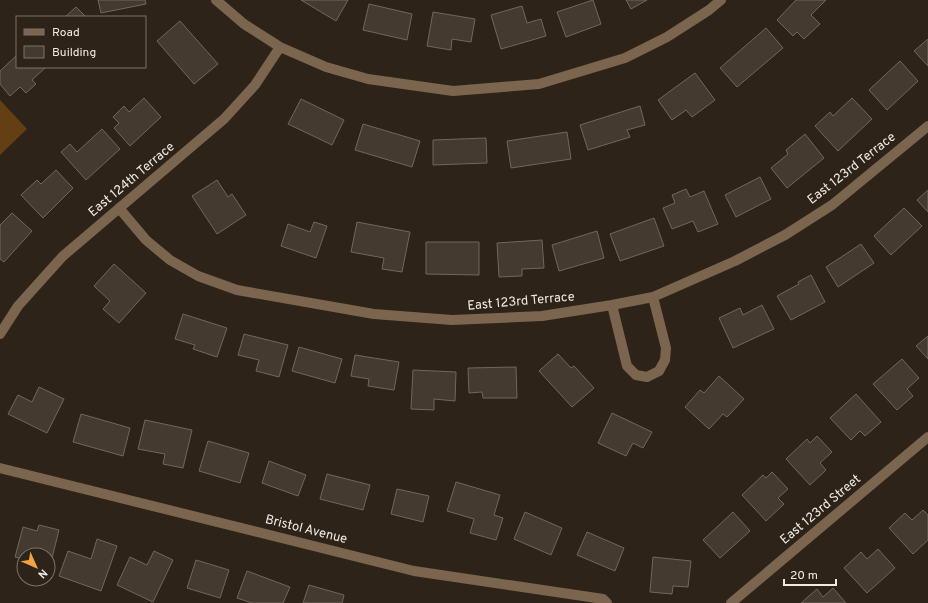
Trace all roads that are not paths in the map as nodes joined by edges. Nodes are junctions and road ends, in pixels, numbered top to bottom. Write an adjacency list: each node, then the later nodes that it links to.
1 (216, 0): 3 (street)
2 (721, 0): 3 (street)
3 (280, 47): 5 (street, East 124th Terrace)
4 (928, 126): 6 (street, East 123rd Terrace)
5 (119, 208): 7 (street, East 123rd Terrace); 8 (street, East 124th Terrace)
6 (653, 297): 7 (street, East 123rd Terrace); 7 (street)
7 (612, 305)
8 (0, 334)
9 (928, 437): 12 (street, East 123rd Street)
10 (0, 468): 11 (street, Bristol Avenue)
11 (607, 603)
12 (731, 603)

